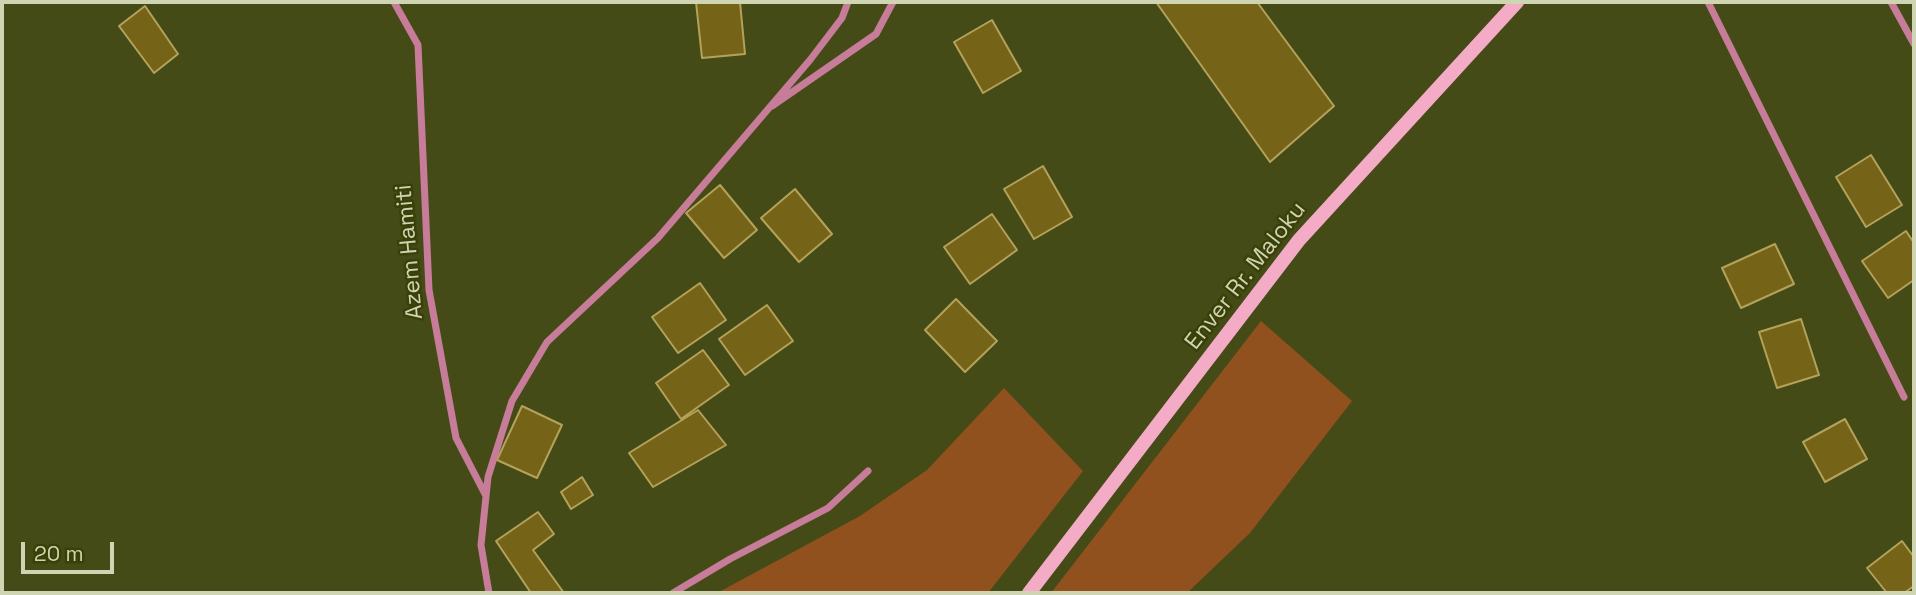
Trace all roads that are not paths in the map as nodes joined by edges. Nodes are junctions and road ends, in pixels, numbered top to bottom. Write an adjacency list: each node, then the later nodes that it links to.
1 (394, 2): 11 (street, Azem Hamiti)
2 (848, 2): 8 (street)
3 (894, 2): 8 (street)
4 (1517, 2): 14 (main road, Enver Rr. Maloku)
5 (1708, 2): 9 (street)
6 (1891, 2): 7 (street)
7 (1914, 44)
8 (760, 115): 11 (street)
9 (1904, 397)
10 (868, 471): 13 (street)
11 (486, 497): 12 (street)
12 (489, 593)
13 (673, 593)
14 (1029, 593)

